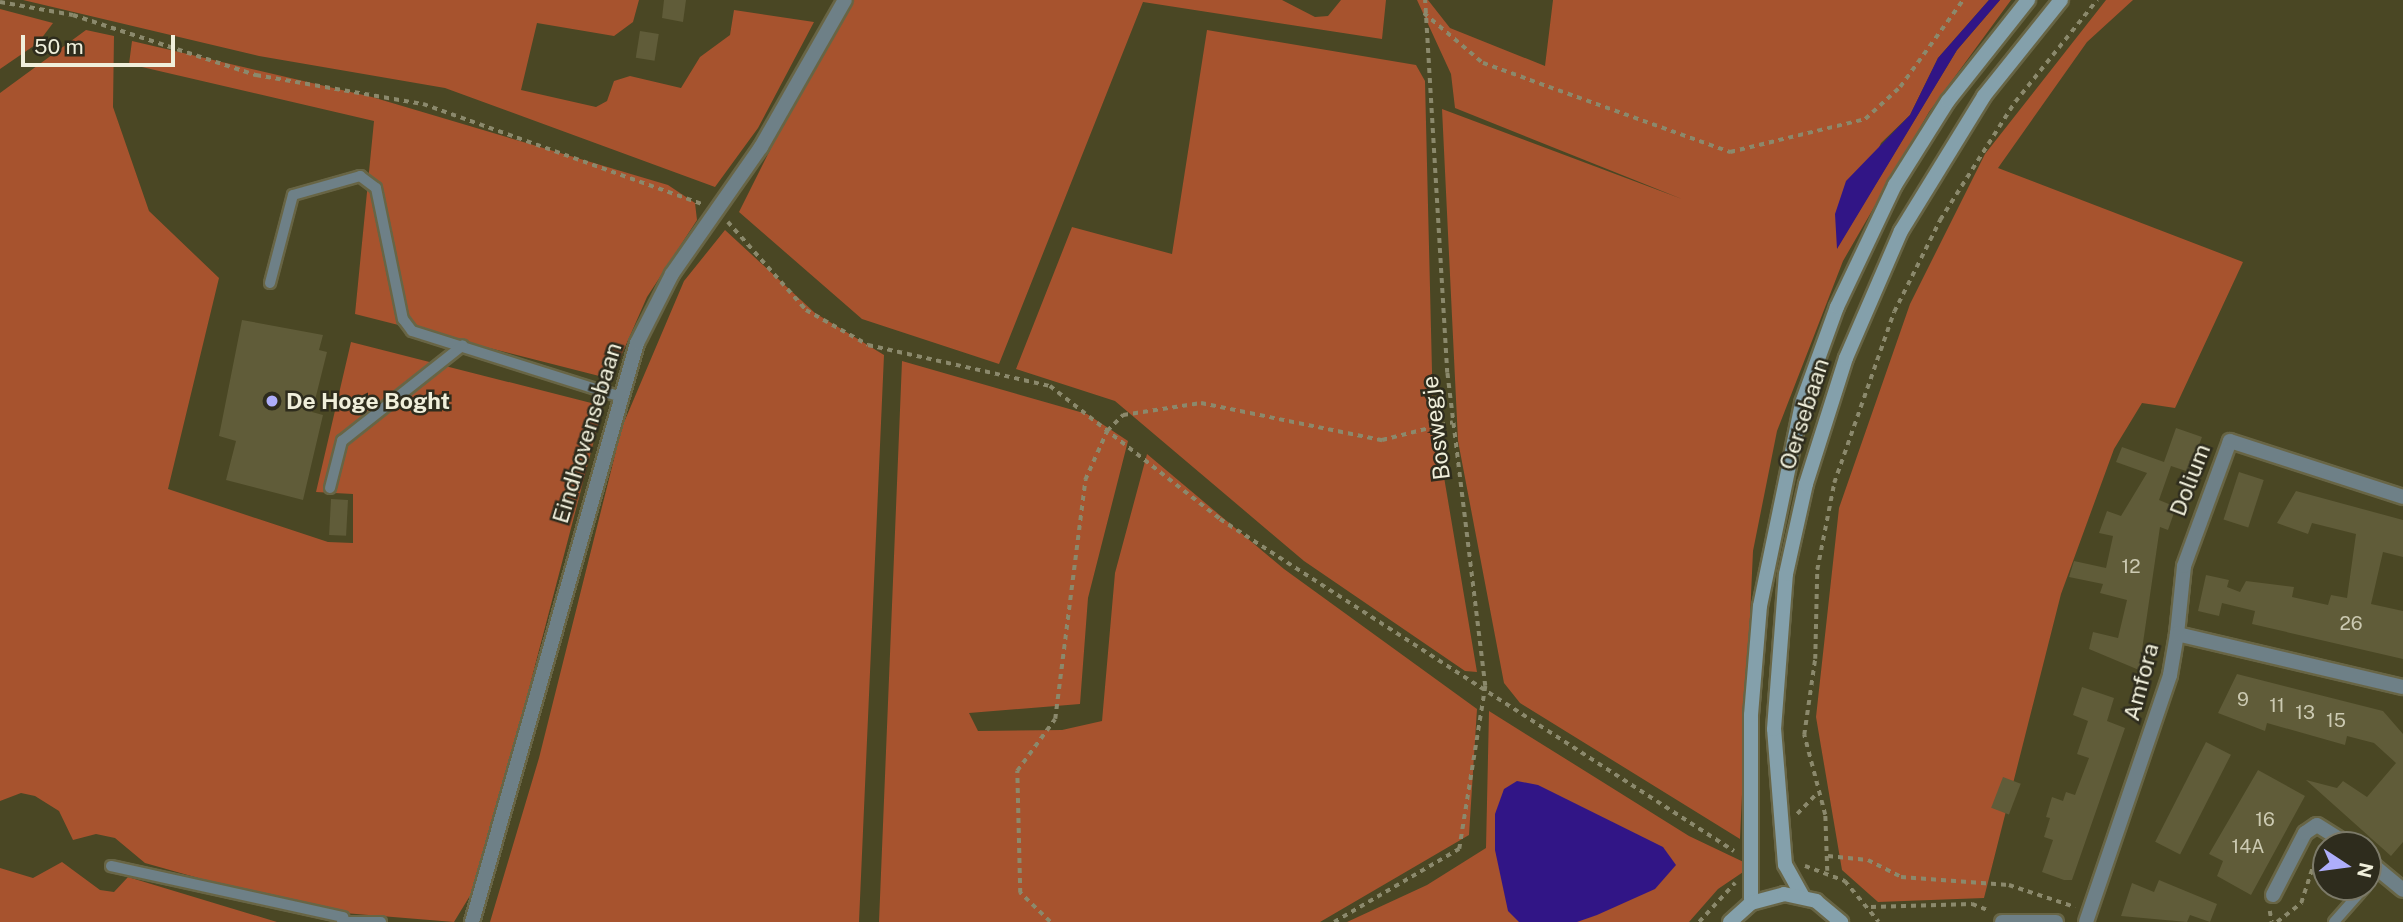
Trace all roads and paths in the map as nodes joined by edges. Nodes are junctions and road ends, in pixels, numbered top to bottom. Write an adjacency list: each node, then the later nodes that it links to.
1 (845, 0): 9 (street, Eindhovensebaan)
2 (1425, 0): 8 (path, Boswegje)
3 (1963, 0): 8 (path)
4 (2028, 0): 24 (main road, Oersebaan)
5 (2061, 0): 28 (main road, Oersebaan)
6 (2097, 0): 21 (path)
7 (0, 2): 9 (path)
8 (1424, 13): 13 (path, Boswegje)
9 (717, 210): 12 (street, Eindhovensebaan); 14 (path)
10 (270, 283): 11 (lane)
11 (463, 345): 12 (lane); 15 (lane)
12 (618, 396): 36 (street, Eindhovensebaan)
13 (1453, 422): 14 (path); 18 (path, Boswegje)
14 (1107, 431): 18 (path); 37 (path)
15 (330, 488)
16 (2403, 497): 17 (street, Dolium)
17 (2176, 634): 19 (street, Amfora); 32 (street, Amfora)
18 (1485, 686): 24 (path); 38 (path, Boswegje)
19 (2403, 687)
20 (2327, 831): 27 (street)
21 (1827, 855): 31 (path); 32 (path)
22 (111, 866): 33 (lane)
23 (2312, 869): 44 (path)
24 (1755, 873): 30 (main road, Oersebaan); 39 (path)
25 (2382, 873): 26 (street)
26 (2403, 891)
27 (2273, 895)
28 (1802, 897): 30 (main road); 41 (main road)
29 (2352, 901): 45 (lane)
30 (1751, 903): 40 (main road)
31 (1871, 907): 34 (path); 42 (path)
32 (2084, 916)
33 (343, 920): 35 (lane)
34 (2010, 921): 43 (street)
35 (380, 922)
36 (472, 922)
37 (1050, 922)
38 (1334, 922)
39 (1699, 922)
40 (1730, 922)
41 (1841, 922)
42 (1879, 922)
43 (2056, 922)
44 (2277, 922)
45 (2334, 922)

